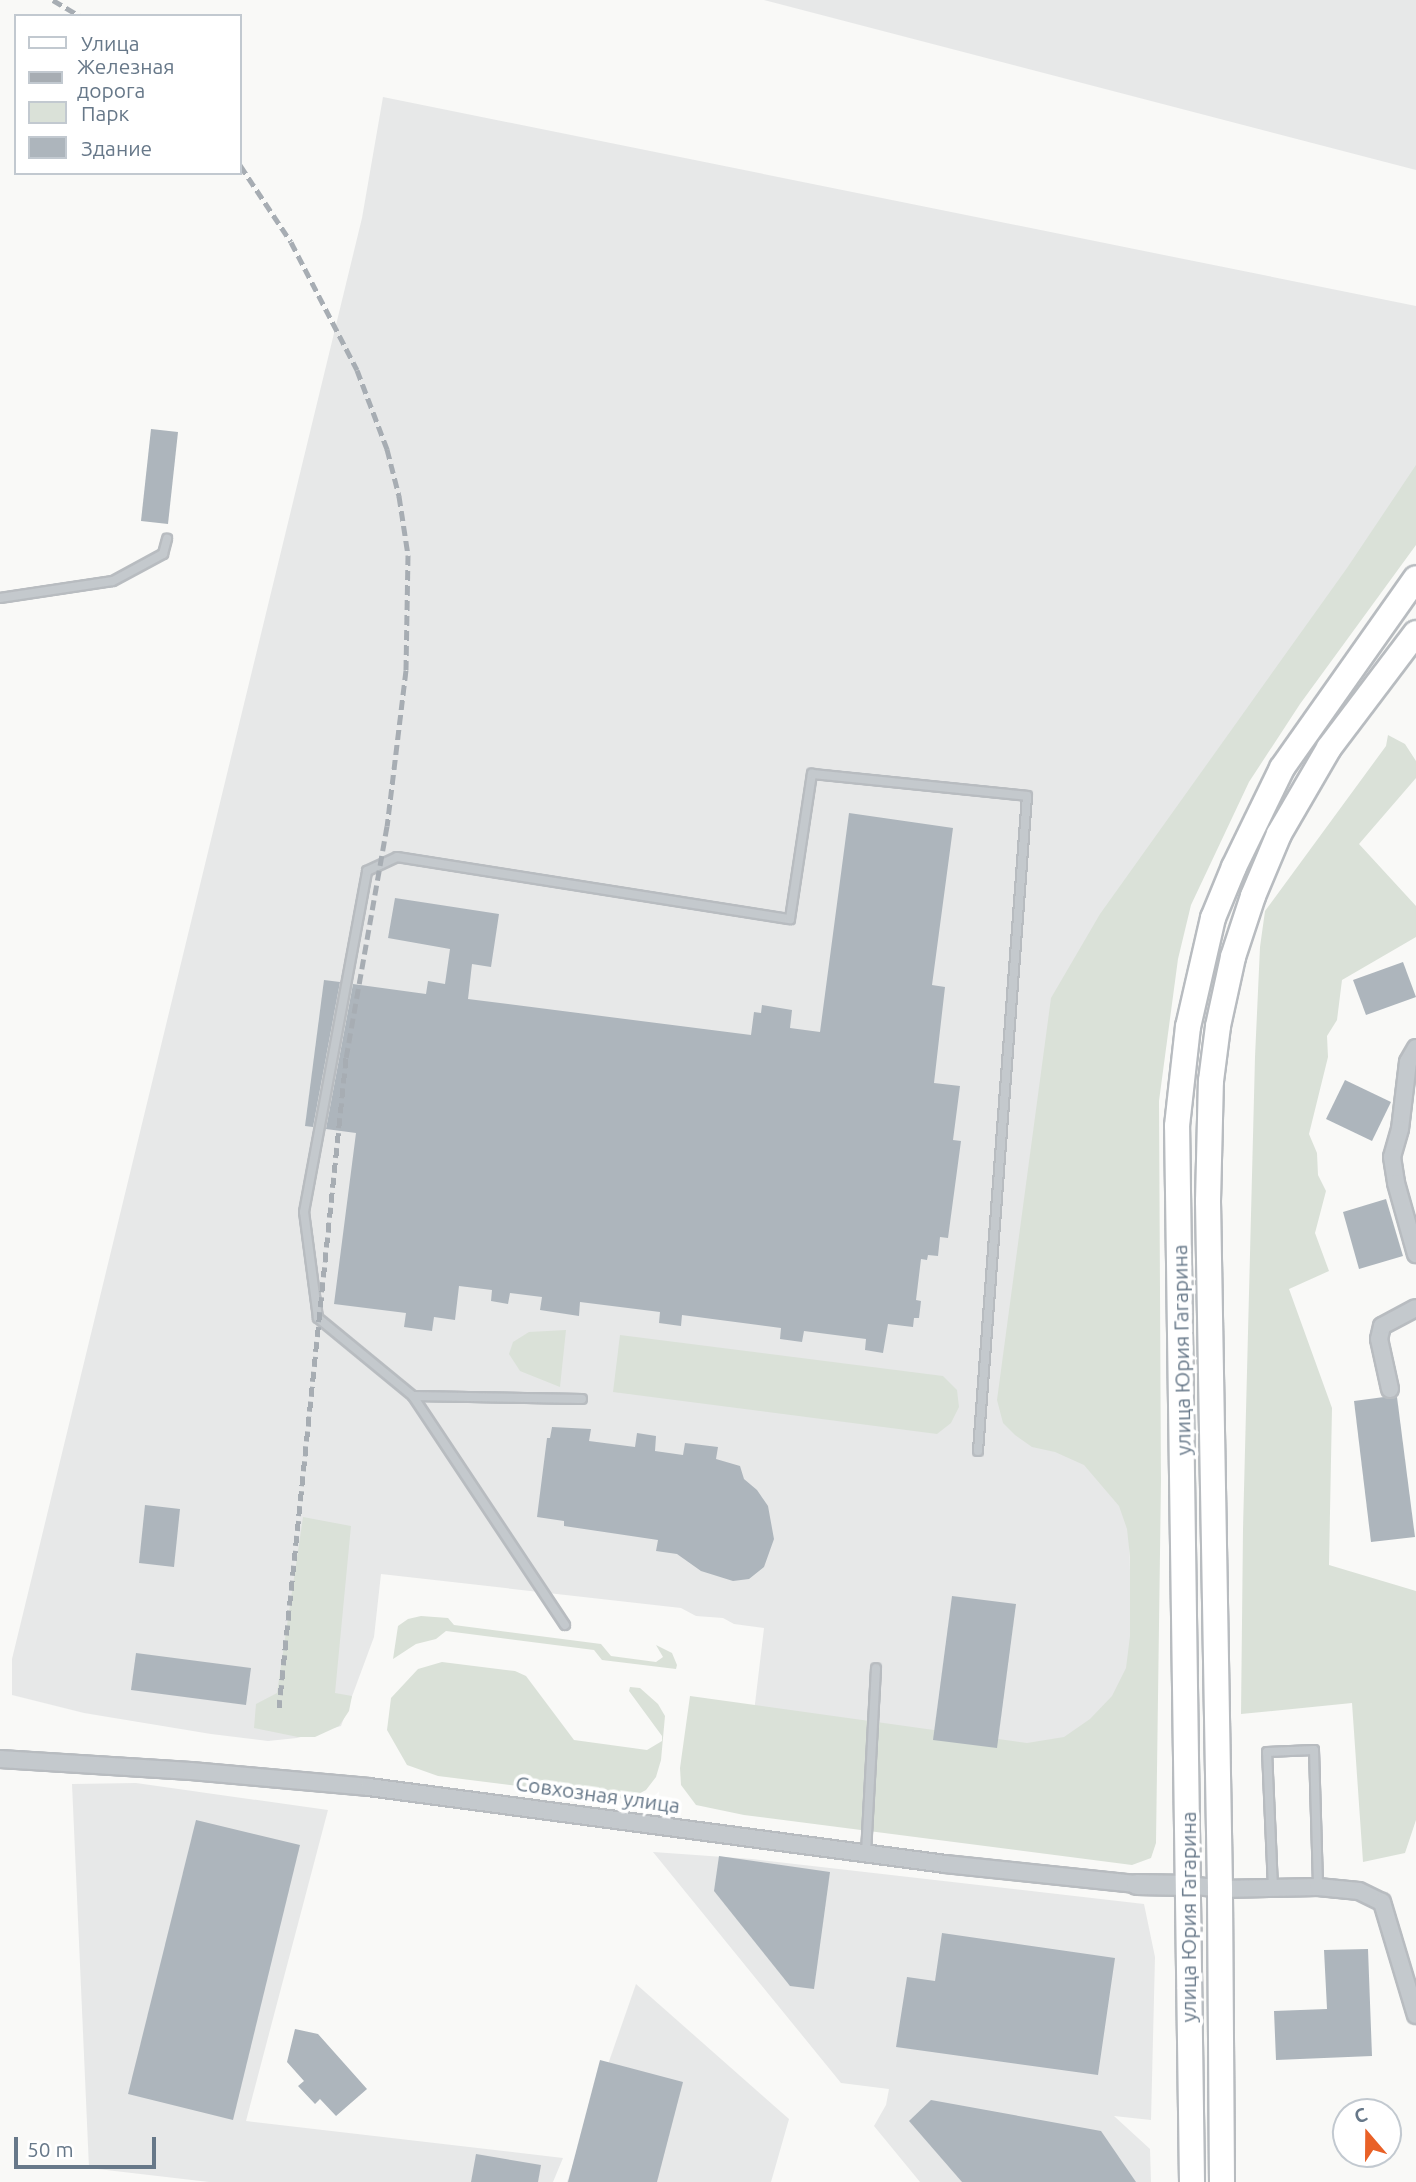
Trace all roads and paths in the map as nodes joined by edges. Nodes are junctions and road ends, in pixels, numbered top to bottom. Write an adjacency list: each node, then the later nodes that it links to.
1 (167, 539): 3 (lane)
2 (1416, 578): 17 (main road, улица Юрия Гагарина)
3 (0, 598)
4 (1416, 633): 20 (main road, улица Юрия Гагарина)
5 (1416, 1048): 6 (street)
6 (1416, 1254)
7 (1416, 1308): 8 (street)
8 (1390, 1389)
9 (413, 1395): 10 (lane); 11 (lane); 12 (lane)
10 (582, 1399)
11 (978, 1451)
12 (565, 1625)
13 (876, 1668): 15 (lane)
14 (0, 1759): 15 (street, Совхозная улица)
15 (866, 1853): 16 (street, Совхозная улица)
16 (1136, 1884): 17 (street, Совхозная улица)
17 (1189, 1885): 20 (street); 22 (main road, улица Юрия Гагарина)
18 (1273, 1888): 19 (street); 19 (lane); 20 (street)
19 (1318, 1888): 21 (street)
20 (1220, 1889): 23 (main road, улица Юрия Гагарина)
21 (1416, 2015)
22 (1192, 2182)
23 (1222, 2182)

